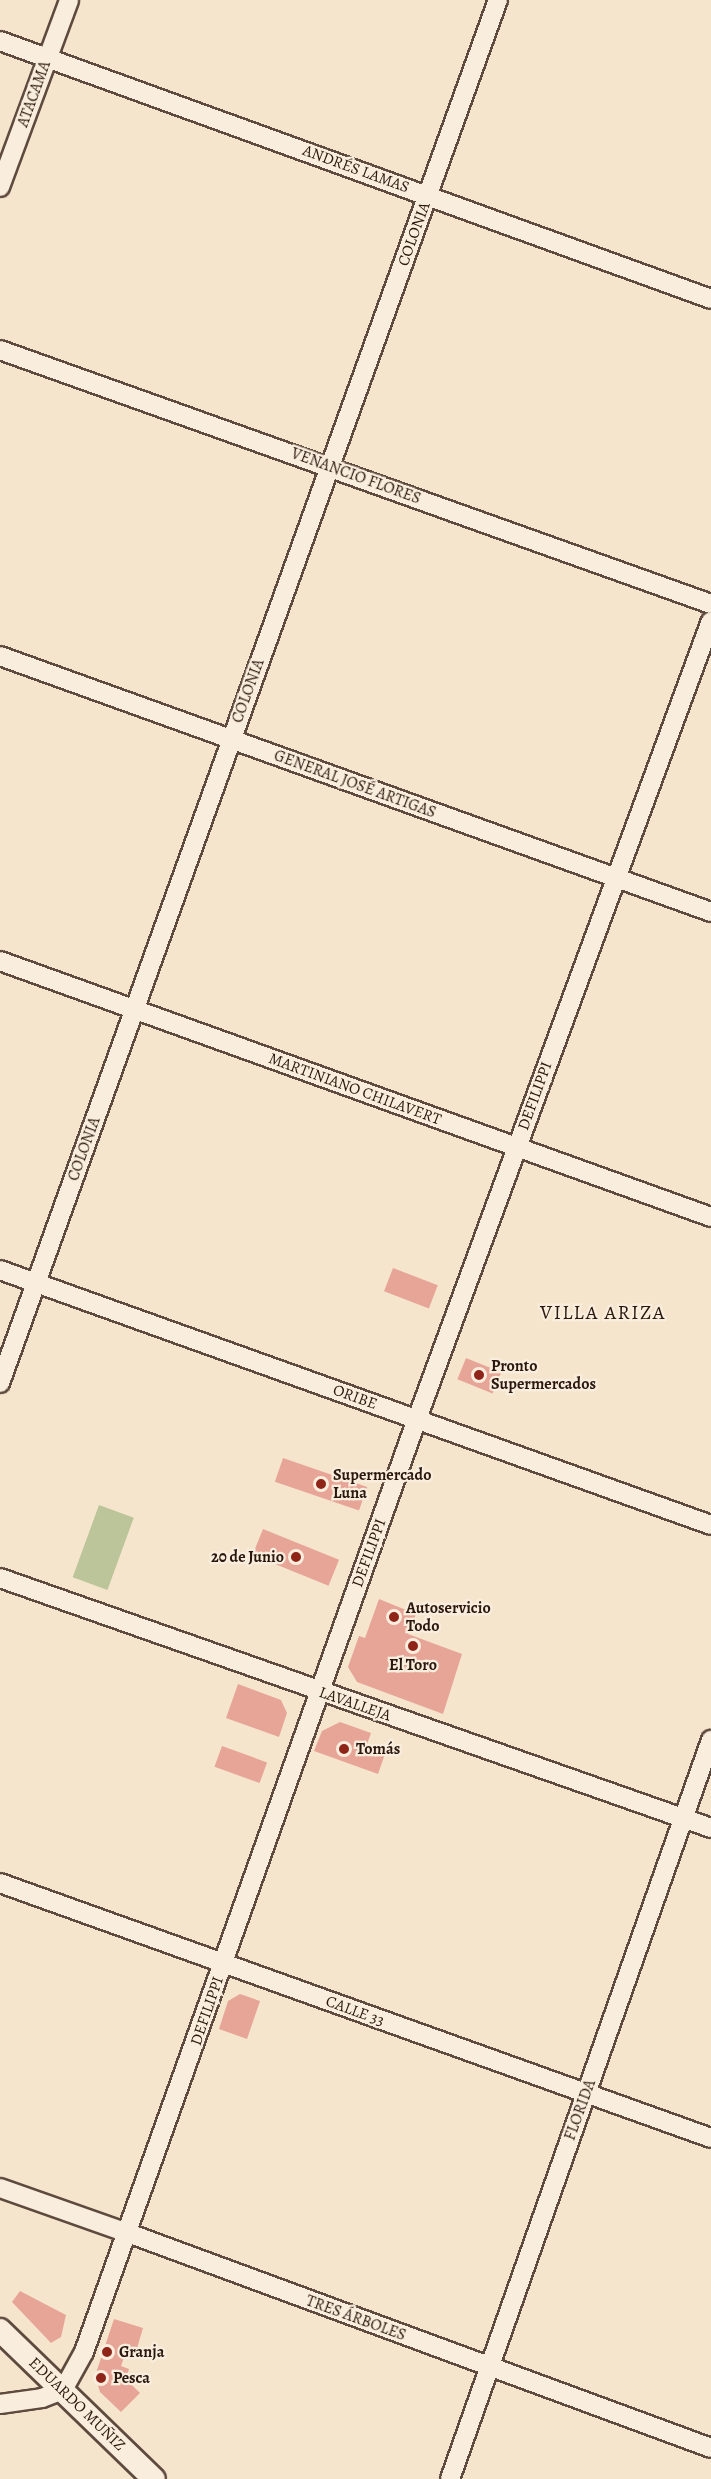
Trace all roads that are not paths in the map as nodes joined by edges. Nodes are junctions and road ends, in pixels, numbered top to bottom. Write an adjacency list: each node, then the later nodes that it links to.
1 (69, 0): 4 (street, ATACAMA)
2 (498, 0): 6 (street, COLONIA)
3 (0, 41): 4 (street, ANDRÉS LAMAS)
4 (48, 58): 5 (street, ATACAMA); 6 (street, ANDRÉS LAMAS)
5 (0, 187)
6 (428, 195): 7 (street, ANDRÉS LAMAS); 9 (street, COLONIA)
7 (711, 298)
8 (0, 350): 9 (street, VENANCIO FLORES)
9 (330, 466): 10 (street, VENANCIO FLORES); 13 (street, COLONIA)
10 (711, 604)
11 (711, 621): 14 (street, DEFILIPPI)
12 (0, 656): 13 (street, GENERAL JOSÉ ARTIGAS)
13 (231, 739): 14 (street, GENERAL JOSÉ ARTIGAS); 17 (street, COLONIA)
14 (616, 879): 15 (street, GENERAL JOSÉ ARTIGAS); 18 (street, DEFILIPPI)
15 (711, 912)
16 (0, 961): 17 (street, MARTINIANO CHILAVERT)
17 (135, 1008): 18 (street, MARTINIANO CHILAVERT); 21 (street, COLONIA)
18 (516, 1148): 19 (street, MARTINIANO CHILAVERT); 23 (street, DEFILIPPI)
19 (711, 1217)
20 (0, 1270): 21 (street, ORIBE)
21 (36, 1282): 22 (street, COLONIA); 23 (street, ORIBE)
22 (0, 1383)
23 (417, 1419): 24 (street, ORIBE); 26 (street, DEFILIPPI)
24 (711, 1524)
25 (0, 1578): 26 (street, LAVALLEJA)
26 (320, 1692): 28 (street, LAVALLEJA); 31 (street, DEFILIPPI)
27 (711, 1740): 28 (street, FLORIDA)
28 (683, 1818): 29 (street, LAVALLEJA); 32 (street, FLORIDA)
29 (711, 1828)
30 (0, 1883): 31 (street, CALLE 33)
31 (223, 1964): 32 (street, CALLE 33); 35 (street, DEFILIPPI)
32 (586, 2093): 33 (street, CALLE 33); 37 (street, FLORIDA)
33 (711, 2138)
34 (0, 2188): 35 (street, TRES ÁRBOLES)
35 (128, 2233): 37 (street, TRES ÁRBOLES); 38 (street, DEFILIPPI)
36 (0, 2330): 38 (street, EDUARDO MUÑIZ)
37 (489, 2367): 40 (street, TRES ÁRBOLES); 42 (street, FLORIDA)
38 (63, 2390): 39 (street); 41 (street, EDUARDO MUÑIZ)
39 (0, 2404)
40 (711, 2448)
41 (154, 2479)
42 (450, 2479)

